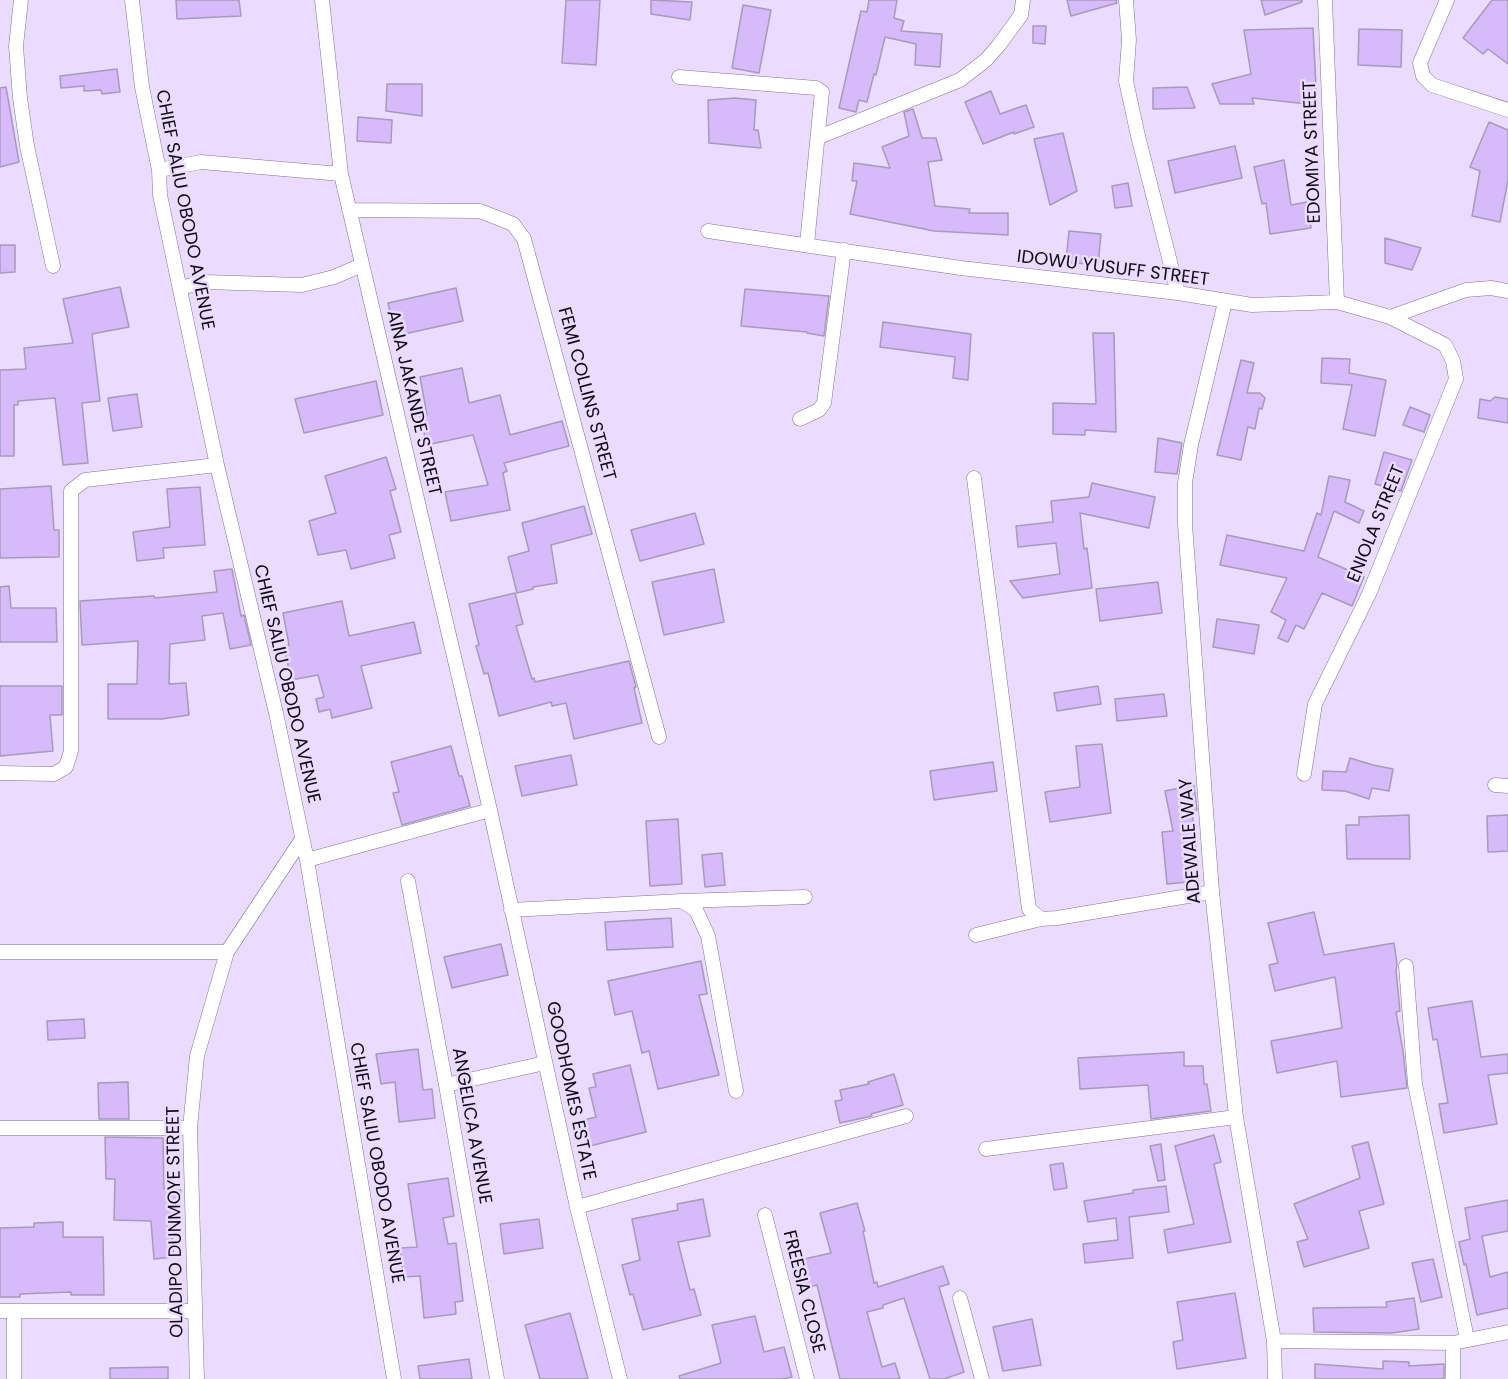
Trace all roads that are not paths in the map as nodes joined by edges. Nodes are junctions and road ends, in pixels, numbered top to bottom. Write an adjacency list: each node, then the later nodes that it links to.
1 (21, 0): 18 (street)
2 (132, 0): 11 (street, CHIEF SALIU OBODO AVENUE)
3 (322, 0): 12 (street, AINA JAKANDE STREET)
4 (1023, 0): 10 (street)
5 (1126, 0): 21 (street)
6 (1325, 0): 23 (street, EDOMIYA STREET)
7 (1447, 0): 9 (street)
8 (679, 77): 10 (street)
9 (1508, 110)
10 (819, 137): 15 (street)
11 (159, 170): 12 (street); 19 (street, CHIEF SALIU OBODO AVENUE)
12 (341, 174): 13 (street, AINA JAKANDE STREET)
13 (349, 210): 17 (street, AINA JAKANDE STREET); 28 (street, FEMI COLLINS STREET)
14 (708, 231): 15 (street, IDOWU YUSUFF STREET)
15 (807, 244): 16 (street, IDOWU YUSUFF STREET)
16 (844, 250): 21 (street, IDOWU YUSUFF STREET); 25 (street)
17 (362, 265): 19 (street); 31 (street, AINA JAKANDE STREET)
18 (53, 266)
19 (180, 288): 26 (street, CHIEF SALIU OBODO AVENUE)
20 (1508, 291): 24 (street)
21 (1178, 293): 22 (street, IDOWU YUSUFF STREET)
22 (1225, 302): 23 (street, IDOWU YUSUFF STREET); 35 (street, ADEWALE WAY)
23 (1337, 302): 24 (street, IDOWU YUSUFF STREET)
24 (1390, 317): 30 (street, ENIOLA STREET)
25 (800, 418)
26 (217, 465): 29 (street); 32 (street, CHIEF SALIU OBODO AVENUE)
27 (974, 478): 39 (street)
28 (660, 737)
29 (0, 773)
30 (1304, 774)
31 (490, 810): 33 (street); 38 (street, GOODHOMES ESTATE)
32 (302, 839): 33 (street, CHIEF SALIU OBODO AVENUE); 42 (street, OLADIPO DUNMOYE STREET)
33 (307, 860): 63 (street, CHIEF SALIU OBODO AVENUE)
34 (408, 881): 45 (street, ANGELICA AVENUE)
35 (1212, 892): 39 (street); 48 (street, ADEWALE WAY)
36 (805, 897): 37 (street)
37 (682, 902): 38 (street); 46 (street)
38 (512, 910): 44 (street, GOODHOMES ESTATE)
39 (1041, 919): 40 (street)
40 (976, 935)
41 (0, 952): 42 (street)
42 (227, 952): 50 (street, OLADIPO DUNMOYE STREET)
43 (1406, 966): 58 (street)
44 (545, 1062): 45 (street); 52 (street, GOODHOMES ESTATE)
45 (446, 1085): 64 (street, ANGELICA AVENUE)
46 (736, 1091)
47 (906, 1116): 52 (street)
48 (1236, 1117): 51 (street); 59 (street, ADEWALE WAY)
49 (0, 1128): 50 (street)
50 (190, 1128): 56 (street, OLADIPO DUNMOYE STREET)
51 (986, 1149)
52 (577, 1208): 65 (street, GOODHOMES ESTATE)
53 (765, 1215): 66 (street, FREESIA CLOSE)
54 (960, 1298): 67 (street)
55 (7, 1311): 56 (street); 61 (street)
56 (194, 1311): 62 (street, OLADIPO DUNMOYE STREET)
57 (1508, 1332): 58 (street)
58 (1467, 1339): 60 (street)
59 (1274, 1341): 60 (street); 68 (street, ADEWALE WAY)
60 (1453, 1343): 69 (street)
61 (14, 1379)
62 (197, 1379)
63 (394, 1379)
64 (497, 1379)
65 (620, 1379)
66 (807, 1379)
67 (982, 1379)
68 (1275, 1379)
69 (1453, 1379)

